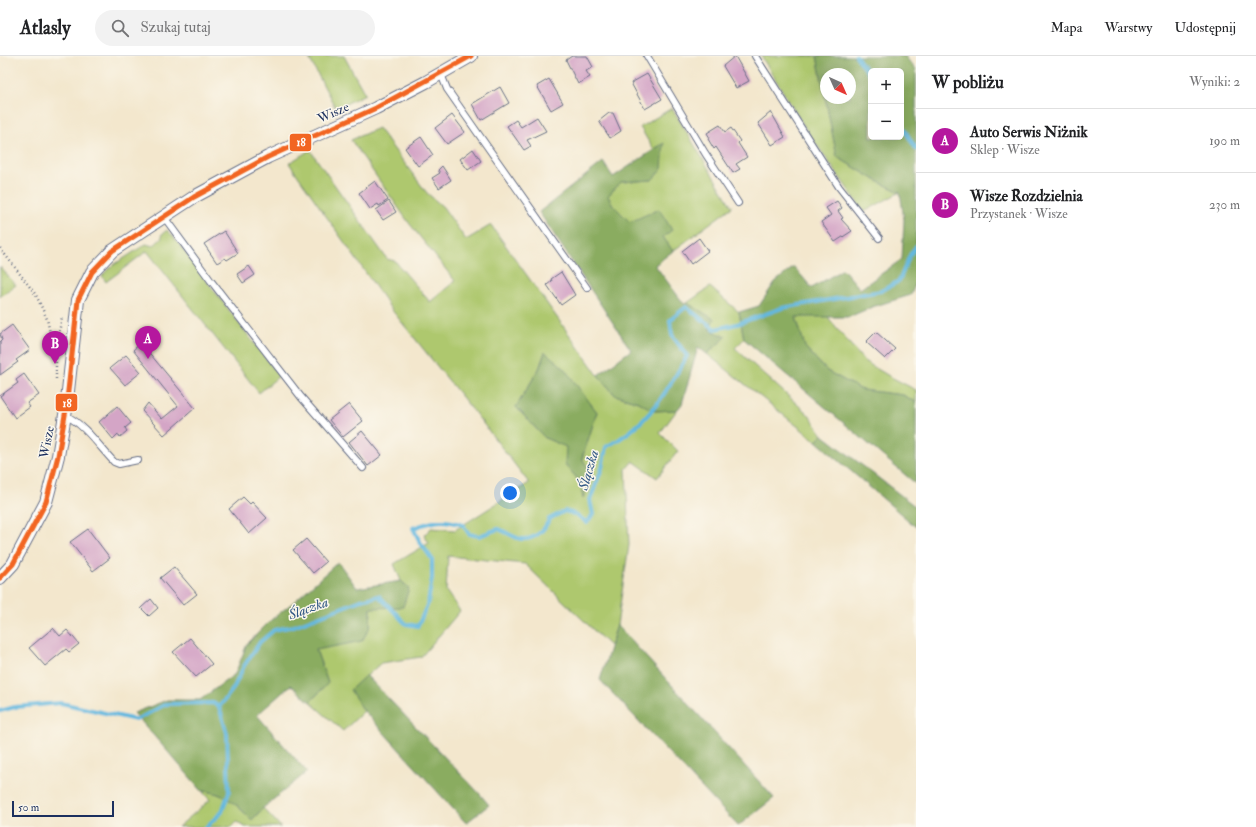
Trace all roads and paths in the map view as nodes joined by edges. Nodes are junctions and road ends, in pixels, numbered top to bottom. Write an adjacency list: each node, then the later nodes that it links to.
1 (471, 56): 4 (street, Wisze)
2 (646, 56): 5 (lane)
3 (755, 56): 7 (lane)
4 (441, 74): 6 (street, Wisze); 9 (lane)
5 (738, 203)
6 (164, 217): 12 (street, Wisze); 16 (lane)
7 (879, 238)
8 (0, 248): 11 (path)
9 (587, 288)
10 (63, 312): 11 (path)
11 (56, 348): 12 (path); 13 (path)
12 (71, 353): 14 (street, Wisze)
13 (56, 383)
14 (65, 415): 15 (lane); 17 (street, Wisze)
15 (138, 460)
16 (363, 468)
17 (0, 578)

